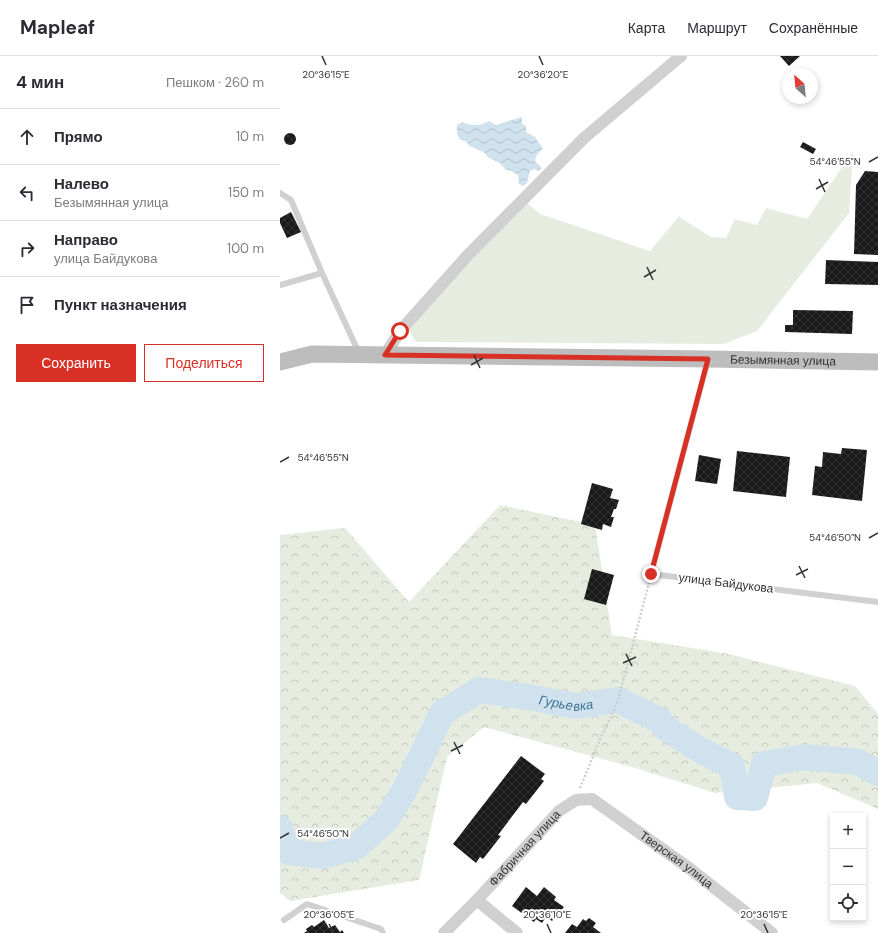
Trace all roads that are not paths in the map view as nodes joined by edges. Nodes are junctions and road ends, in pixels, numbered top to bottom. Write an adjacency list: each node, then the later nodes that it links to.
1 (681, 56): 6 (street)
2 (280, 193): 3 (lane)
3 (322, 273): 4 (lane); 5 (lane)
4 (280, 285)
5 (359, 354): 6 (main road, Безымянная улица); 8 (main road, Безымянная улица)
6 (385, 355): 7 (main road, Безымянная улица)
7 (708, 359): 9 (main road, Безымянная улица); 10 (lane, улица Байдукова)
8 (280, 362)
9 (878, 362)
10 (878, 602)
11 (576, 800): 12 (street, Фабричная улица); 17 (street, Тверская улица)
12 (477, 900): 15 (street, Фабричная улица); 16 (street)
13 (284, 920): 14 (lane)
14 (383, 933)
15 (444, 933)
16 (517, 933)
17 (772, 933)

